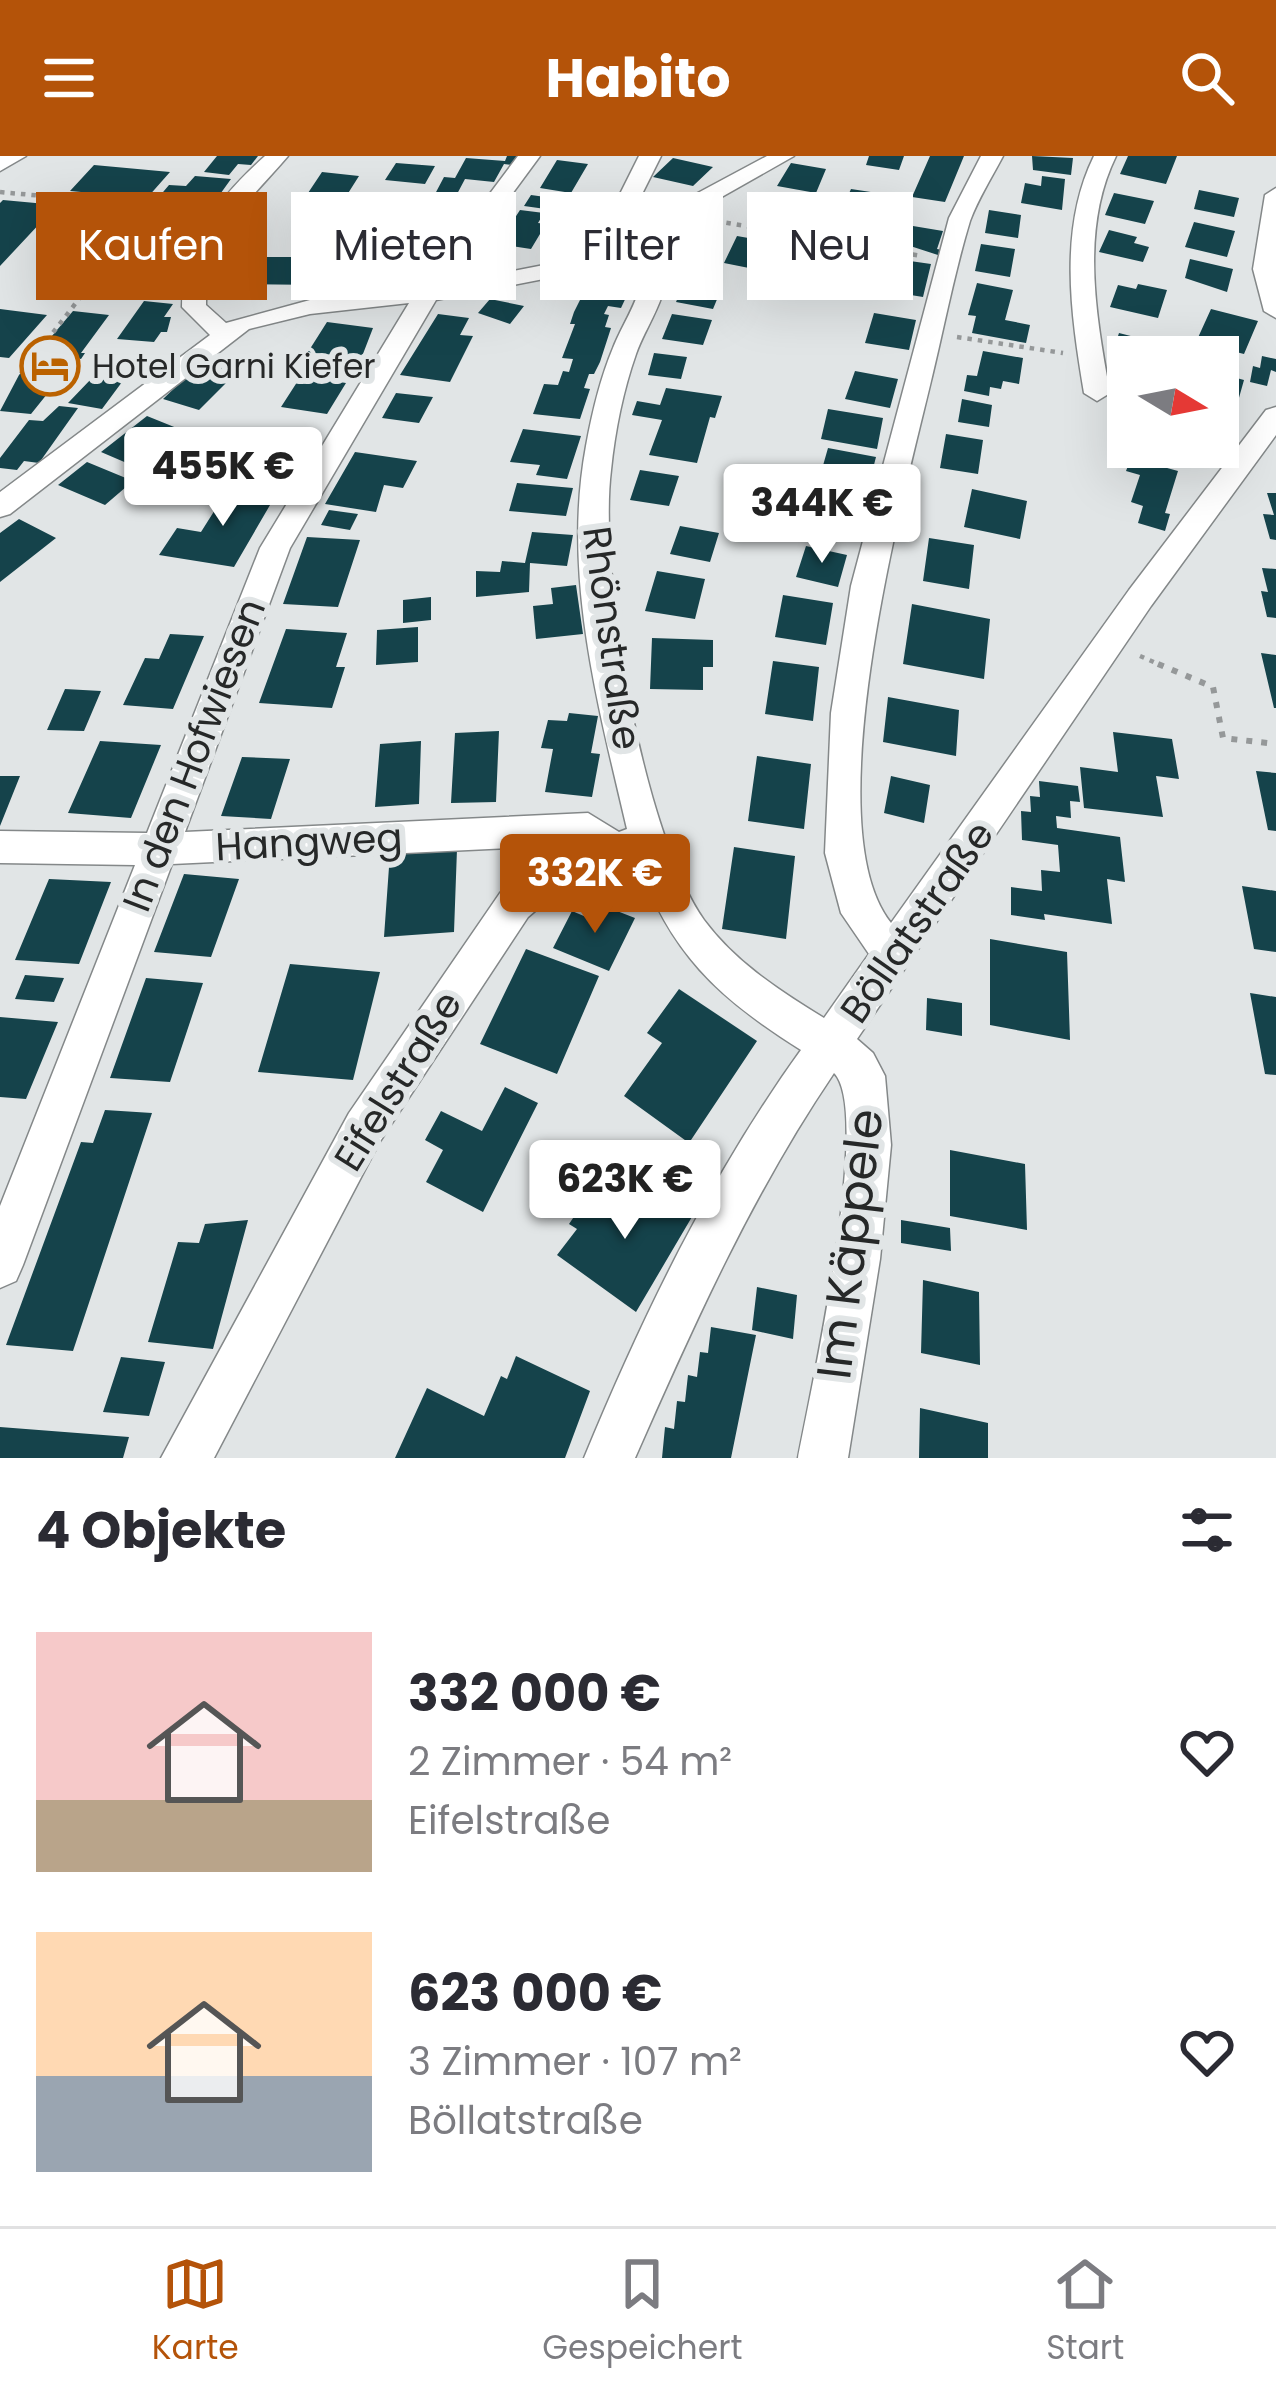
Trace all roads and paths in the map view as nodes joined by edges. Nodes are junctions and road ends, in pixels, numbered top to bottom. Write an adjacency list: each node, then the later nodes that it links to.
1 (15, 156): 8 (street)
2 (277, 156): 10 (street)
3 (529, 156): 11 (street, In den Hofwiesen)
4 (650, 156): 12 (street, Rhönstraße)
5 (783, 156): 13 (street)
6 (992, 156): 17 (street)
7 (1105, 156): 26 (street)
8 (0, 165)
9 (0, 192): 14 (path)
10 (241, 192)
11 (502, 192)
12 (632, 192)
13 (718, 192)
14 (36, 195)
15 (1276, 195): 23 (street)
16 (723, 221): 17 (path)
17 (949, 260): 25 (street)
18 (78, 300): 27 (path)
19 (193, 300): 24 (street)
20 (380, 300): 24 (street)
21 (423, 300): 35 (street, In den Hofwiesen)
22 (645, 300): 33 (street, Rhönstraße)
23 (1274, 306)
24 (223, 333): 30 (street)
25 (931, 334): 26 (path); 36 (street)
26 (1090, 356): 28 (street)
27 (21, 374)
28 (1097, 393)
29 (1276, 416): 31 (street, Böllatstraße)
30 (0, 507)
31 (1109, 643): 32 (path); 36 (street, Böllatstraße)
32 (1276, 744)
33 (630, 843): 35 (street, Hangweg); 37 (street); 39 (street, Eifelstraße)
34 (0, 847): 35 (street, Hangweg)
35 (156, 849): 38 (street, In den Hofwiesen)
36 (894, 956): 37 (street, Böllatstraße)
37 (831, 1046): 40 (street, Böllatstraße); 41 (street, Im Käppele)
38 (0, 1265)
39 (186, 1458)
40 (609, 1458)
41 (824, 1458)

